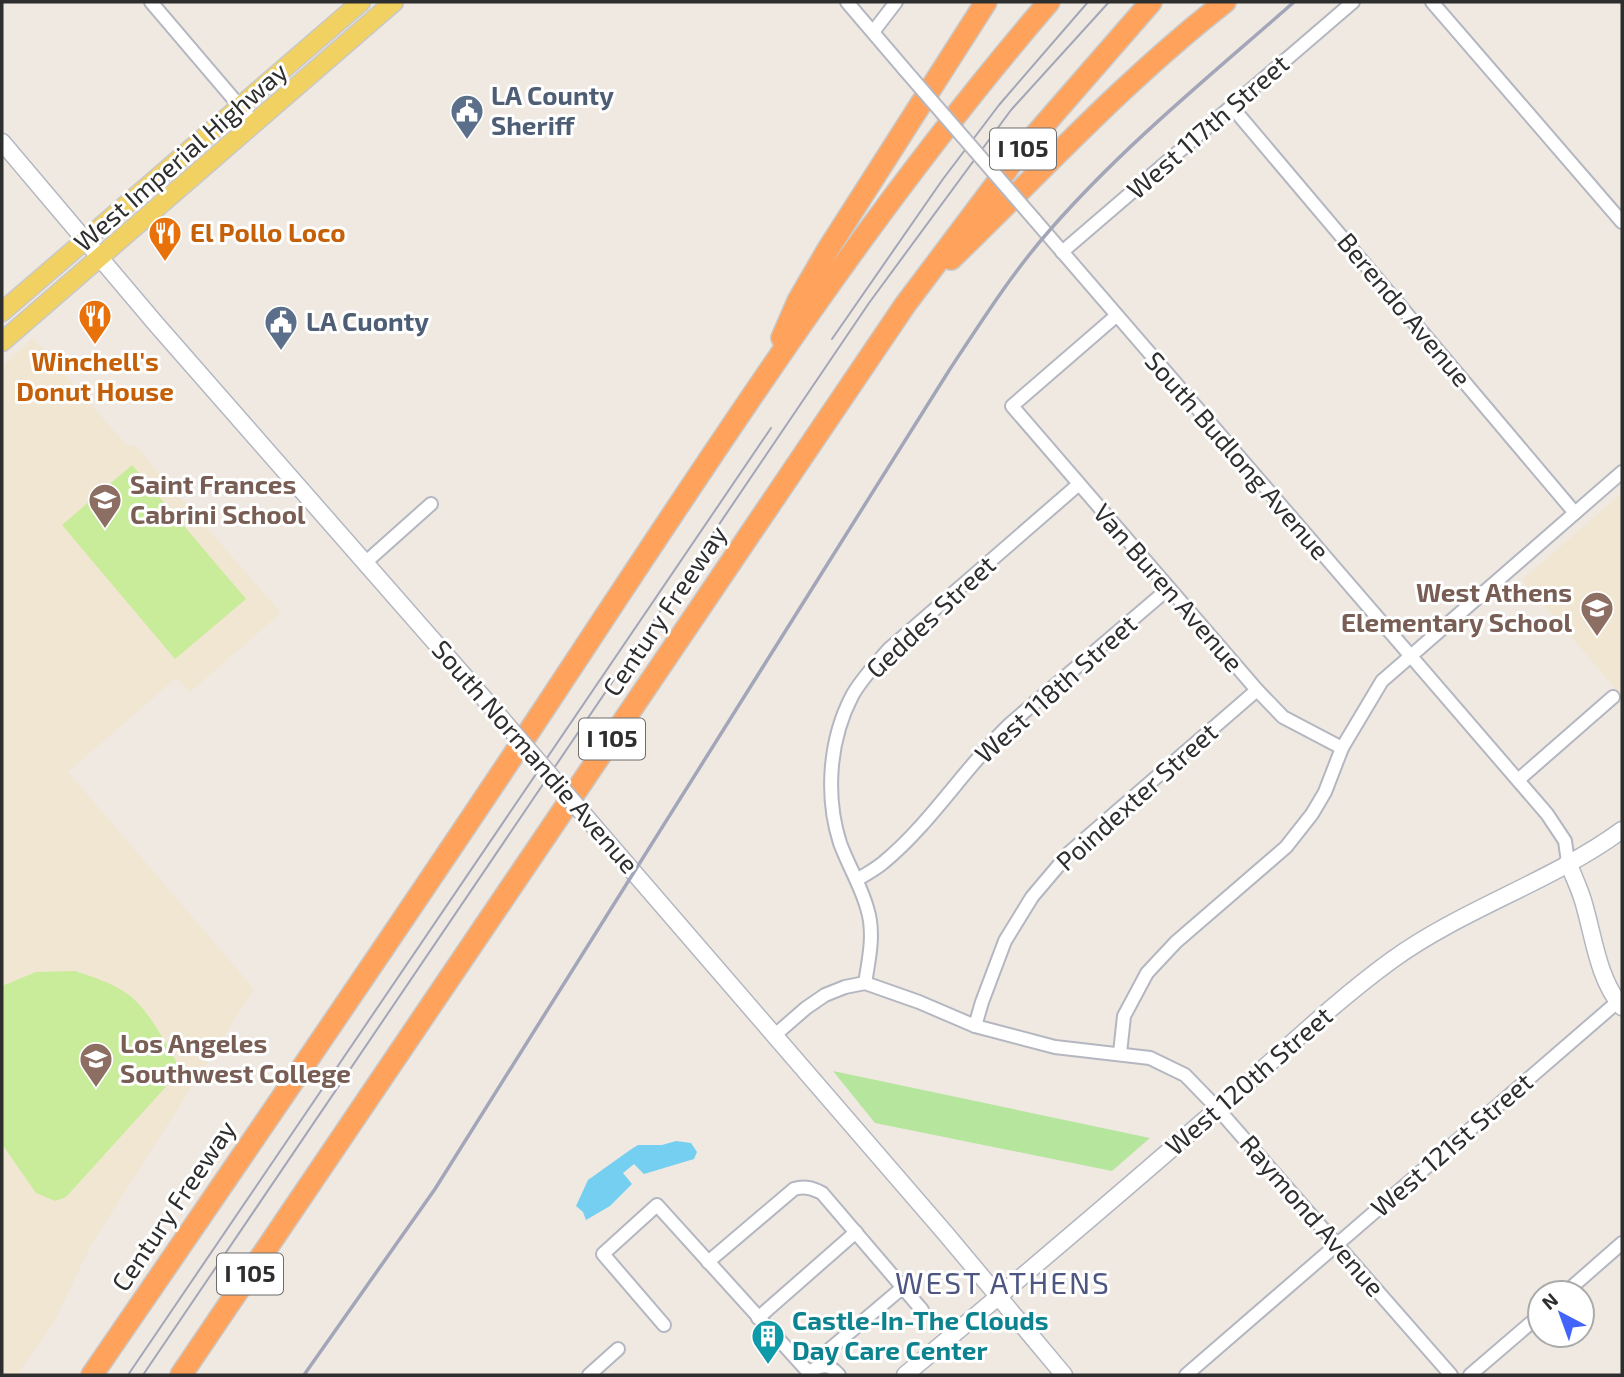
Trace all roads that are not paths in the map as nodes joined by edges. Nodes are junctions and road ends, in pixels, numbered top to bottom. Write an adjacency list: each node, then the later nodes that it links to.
1 (151, 2): 13 (street)
2 (361, 2): 13 (main road, West Imperial Highway)
3 (394, 2): 15 (main road, West Imperial Highway)
4 (847, 2): 12 (street, South Budlong Avenue)
5 (896, 2): 12 (street)
6 (986, 2): 25 (highway)
7 (1049, 2): 25 (highway, Century Freeway / I 105)
8 (1151, 2): 21 (highway, Century Freeway / I 105)
9 (1225, 2): 21 (highway)
10 (1353, 2): 14 (street, West 117th Street)
11 (1432, 2): 17 (street)
12 (873, 32): 19 (street, South Budlong Avenue, bridge)
13 (239, 106): 15 (street); 18 (main road, West Imperial Highway)
14 (1232, 107): 19 (street, West 117th Street); 29 (street, Berendo Avenue)
15 (254, 123): 20 (main road, West Imperial Highway)
16 (2, 142): 18 (main road, South Normandie Avenue)
17 (1622, 222)
18 (85, 240): 20 (main road, South Normandie Avenue); 22 (main road, West Imperial Highway)
19 (1062, 252): 23 (street, South Budlong Avenue)
20 (99, 256): 24 (main road, West Imperial Highway); 30 (main road, South Normandie Avenue)
21 (905, 305): 61 (highway, Century Freeway / I 105)
22 (2, 312)
23 (1116, 316): 27 (street, Van Buren Avenue); 32 (street, South Budlong Avenue)
24 (2, 342)
25 (764, 378): 60 (highway, Century Freeway / I 105)
26 (1622, 472): 29 (street)
27 (1079, 484): 31 (street, Van Buren Avenue); 39 (street, Geddes Street)
28 (431, 504): 30 (street)
29 (1575, 513): 32 (street)
30 (366, 562): 43 (main road, South Normandie Avenue, bridge)
31 (1167, 589): 33 (street, Van Buren Avenue); 39 (street, West 118th Street)
32 (1410, 657): 35 (street); 36 (street, South Budlong Avenue)
33 (1257, 690): 35 (street, Van Buren Avenue); 42 (street, Poindexter Street)
34 (1613, 697): 36 (street)
35 (1342, 748): 44 (street)
36 (1518, 780): 38 (street, South Budlong Avenue)
37 (1622, 830): 38 (main road, West 120th Street)
38 (1568, 862): 41 (main road, South Budlong Avenue); 45 (main road, West 120th Street)
39 (857, 880): 40 (street, Geddes Street)
40 (865, 983): 42 (street, Raymond Avenue); 43 (street)
41 (1621, 1002): 48 (street, West 121st Street)
42 (975, 1026): 44 (street, Raymond Avenue)
43 (775, 1035): 52 (main road, South Normandie Avenue)
44 (1120, 1053): 45 (street, Raymond Avenue)
45 (1218, 1109): 48 (street, Raymond Avenue); 52 (main road, West 120th Street)
46 (856, 1232): 49 (street); 51 (street); 54 (street)
47 (1622, 1243): 50 (street)
48 (1338, 1244): 66 (street, West 121st Street); 67 (street, Raymond Avenue)
49 (708, 1262): 54 (street); 55 (street)
50 (1581, 1279)
51 (902, 1288): 53 (street); 58 (street)
52 (999, 1297): 64 (main road, West 120th Street); 65 (main road, South Normandie Avenue)
53 (922, 1310)
54 (758, 1318): 59 (street)
55 (664, 1325)
56 (1526, 1327): 68 (street)
57 (618, 1349): 62 (street)
58 (831, 1349)
59 (809, 1374): 63 (street)
60 (92, 1375)
61 (181, 1375)
62 (589, 1375)
63 (839, 1375)
64 (905, 1375)
65 (1064, 1375)
66 (1186, 1375)
67 (1451, 1375)
68 (1470, 1375)

